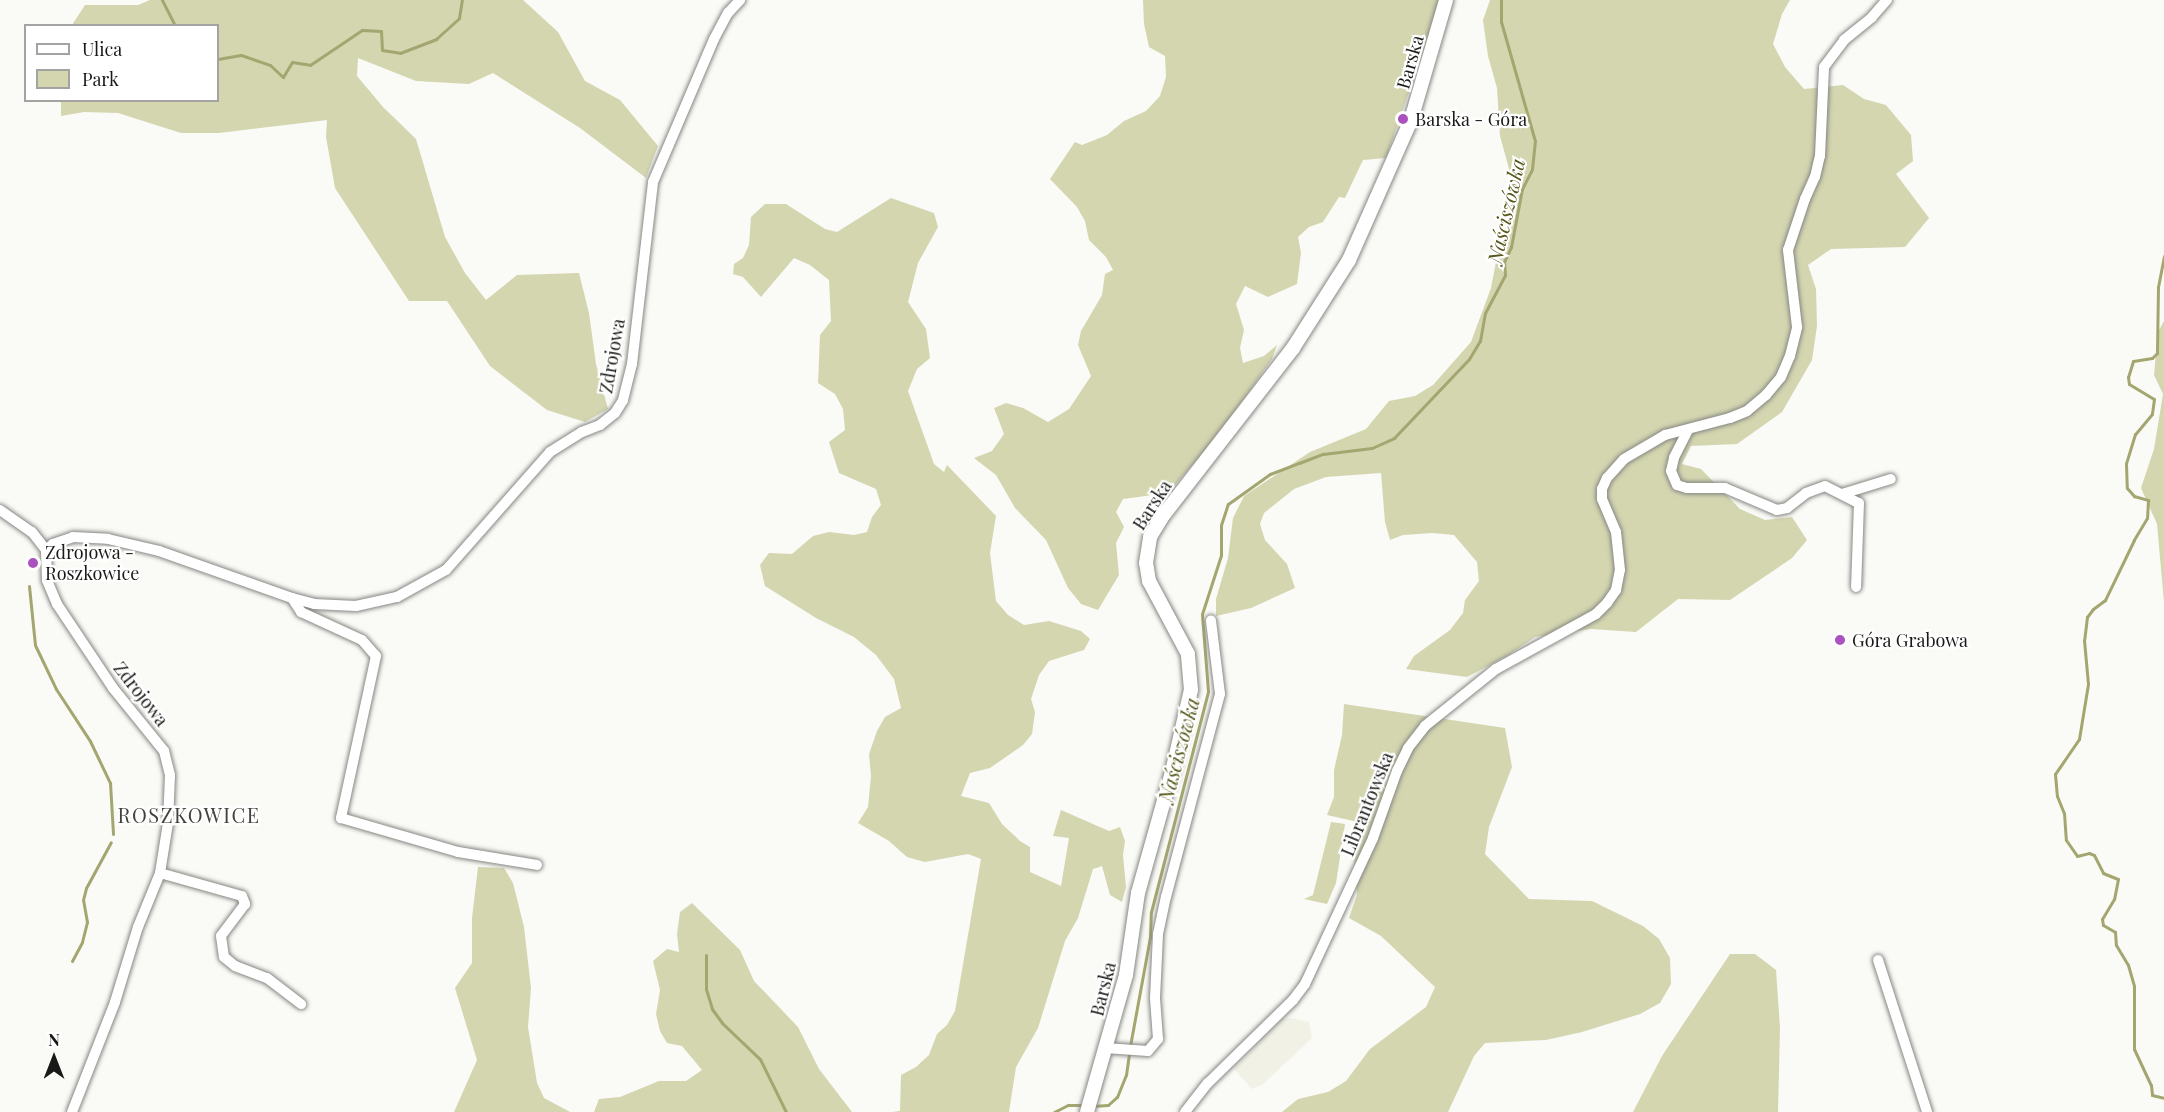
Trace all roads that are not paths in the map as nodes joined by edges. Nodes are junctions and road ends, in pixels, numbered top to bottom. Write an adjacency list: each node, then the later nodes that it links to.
1 (740, 0): 10 (street, Zdrojowa)
2 (1446, 0): 16 (street, Barska)
3 (1887, 0): 4 (street, Librantowska)
4 (1688, 430): 6 (street); 19 (street, Librantowska)
5 (1891, 479): 6 (street)
6 (1842, 494): 9 (street)
7 (0, 510): 8 (street)
8 (46, 550): 10 (street, Zdrojowa); 13 (street, Zdrojowa)
9 (1856, 587)
10 (291, 598): 12 (street, Zdrojowa)
11 (1211, 621): 16 (street)
12 (537, 865)
13 (159, 873): 15 (street); 17 (street, Zdrojowa)
14 (1878, 960): 20 (street)
15 (301, 1005)
16 (1112, 1049): 18 (street, Barska)
17 (72, 1112)
18 (1087, 1112)
19 (1185, 1112)
20 (1927, 1112)

